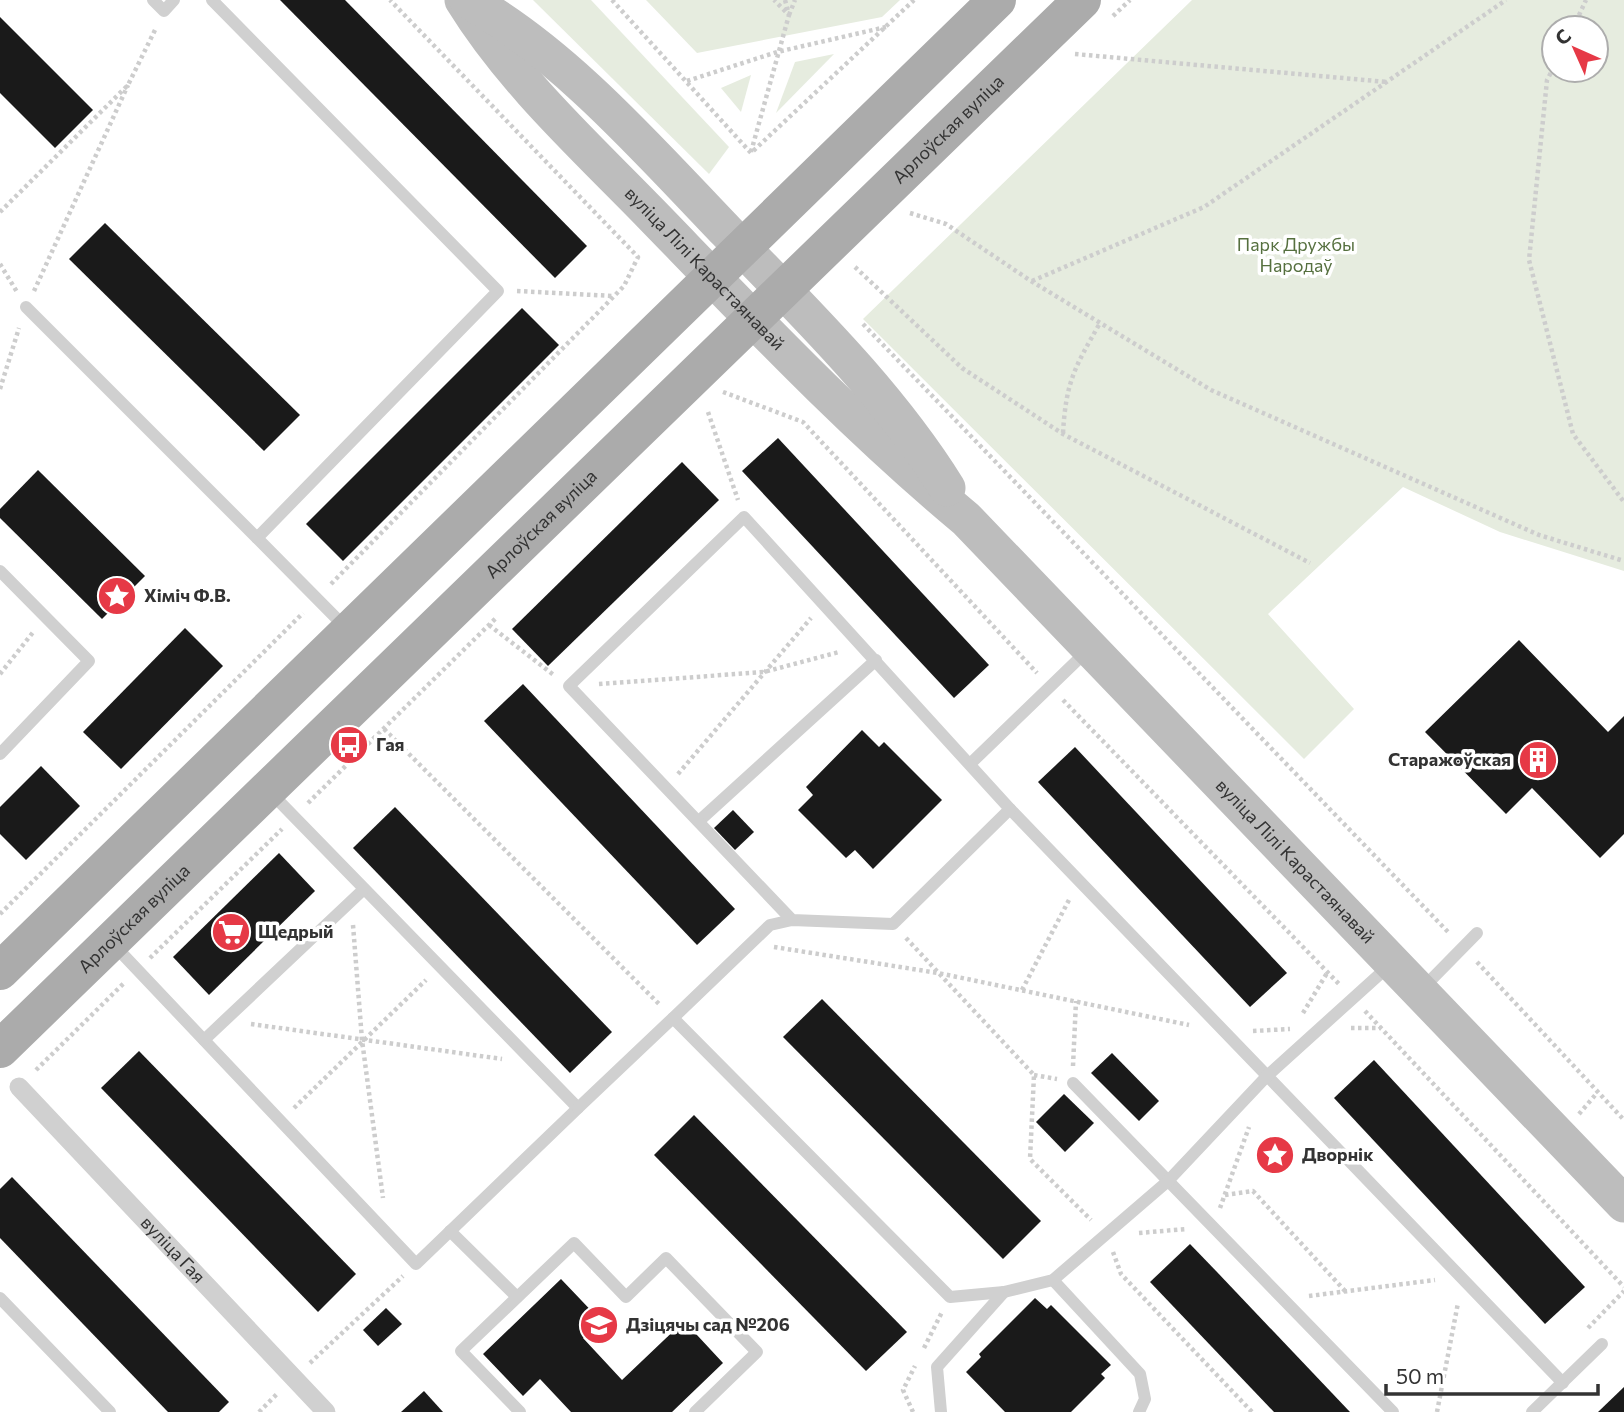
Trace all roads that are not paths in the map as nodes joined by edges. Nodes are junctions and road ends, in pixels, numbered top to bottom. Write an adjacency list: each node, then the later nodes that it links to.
1 (153, 0): 2 (lane)
2 (174, 0)
3 (212, 0): 13 (lane)
4 (466, 0): 7 (main road, вуліца Лілі Карастаянавай); 8 (main road, вуліца Лілі Карастаянавай)
5 (997, 0): 7 (main road)
6 (1082, 0): 9 (main road, Арлоўская вуліца)
7 (743, 249): 8 (main road); 9 (main road, вуліца Лілі Карастаянавай)
8 (712, 278): 11 (main road, вуліца Лілі Карастаянавай); 15 (main road)
9 (782, 291): 11 (main road, Арлоўская вуліца); 12 (main road, вуліца Лілі Карастаянавай)
10 (26, 307): 13 (lane)
11 (753, 321): 12 (main road, вуліца Лілі Карастаянавай); 20 (main road, Арлоўская вуліца)
12 (966, 519): 16 (main road, вуліца Лілі Карастаянавай)
13 (257, 538): 15 (lane)
14 (0, 571): 18 (lane)
15 (350, 631): 28 (main road)
16 (1090, 648): 19 (lane); 27 (main road, вуліца Лілі Карастаянавай)
17 (876, 660): 19 (lane); 22 (lane); 22 (lane)
18 (0, 754)
19 (971, 763): 21 (lane)
20 (267, 789): 23 (lane); 26 (main road, Арлоўская вуліца)
21 (1010, 809): 24 (lane); 33 (lane)
22 (699, 821): 24 (lane)
23 (364, 889): 31 (lane); 36 (lane)
24 (792, 920): 30 (lane)
25 (1477, 933): 29 (lane)
26 (111, 942): 31 (lane); 32 (main road, Арлоўская вуліца)
27 (1392, 962): 29 (main road, вуліца Лілі Карастаянавай); 33 (lane)
28 (0, 971)
29 (1420, 991): 38 (main road, вуліца Лілі Карастаянавай)
30 (673, 1018): 36 (lane); 41 (lane)
31 (204, 1040): 39 (lane)
32 (0, 1049)
33 (1267, 1076): 37 (lane); 45 (lane)
34 (1073, 1083): 37 (lane)
35 (19, 1087): 47 (street, вуліца Гая)
36 (579, 1108): 39 (lane)
37 (1168, 1181): 40 (lane); 52 (lane)
38 (1624, 1204)
39 (450, 1231): 42 (lane)
40 (1053, 1280): 41 (lane); 51 (lane)
41 (1004, 1292): 50 (lane)
42 (517, 1297): 48 (lane); 49 (lane)
43 (0, 1298): 46 (lane)
44 (1602, 1344): 45 (lane)
45 (1563, 1382): 53 (lane)
46 (110, 1412)
47 (326, 1412)
48 (520, 1412)
49 (695, 1412)
50 (941, 1412)
51 (1139, 1412)
52 (1393, 1412)
53 (1532, 1412)

